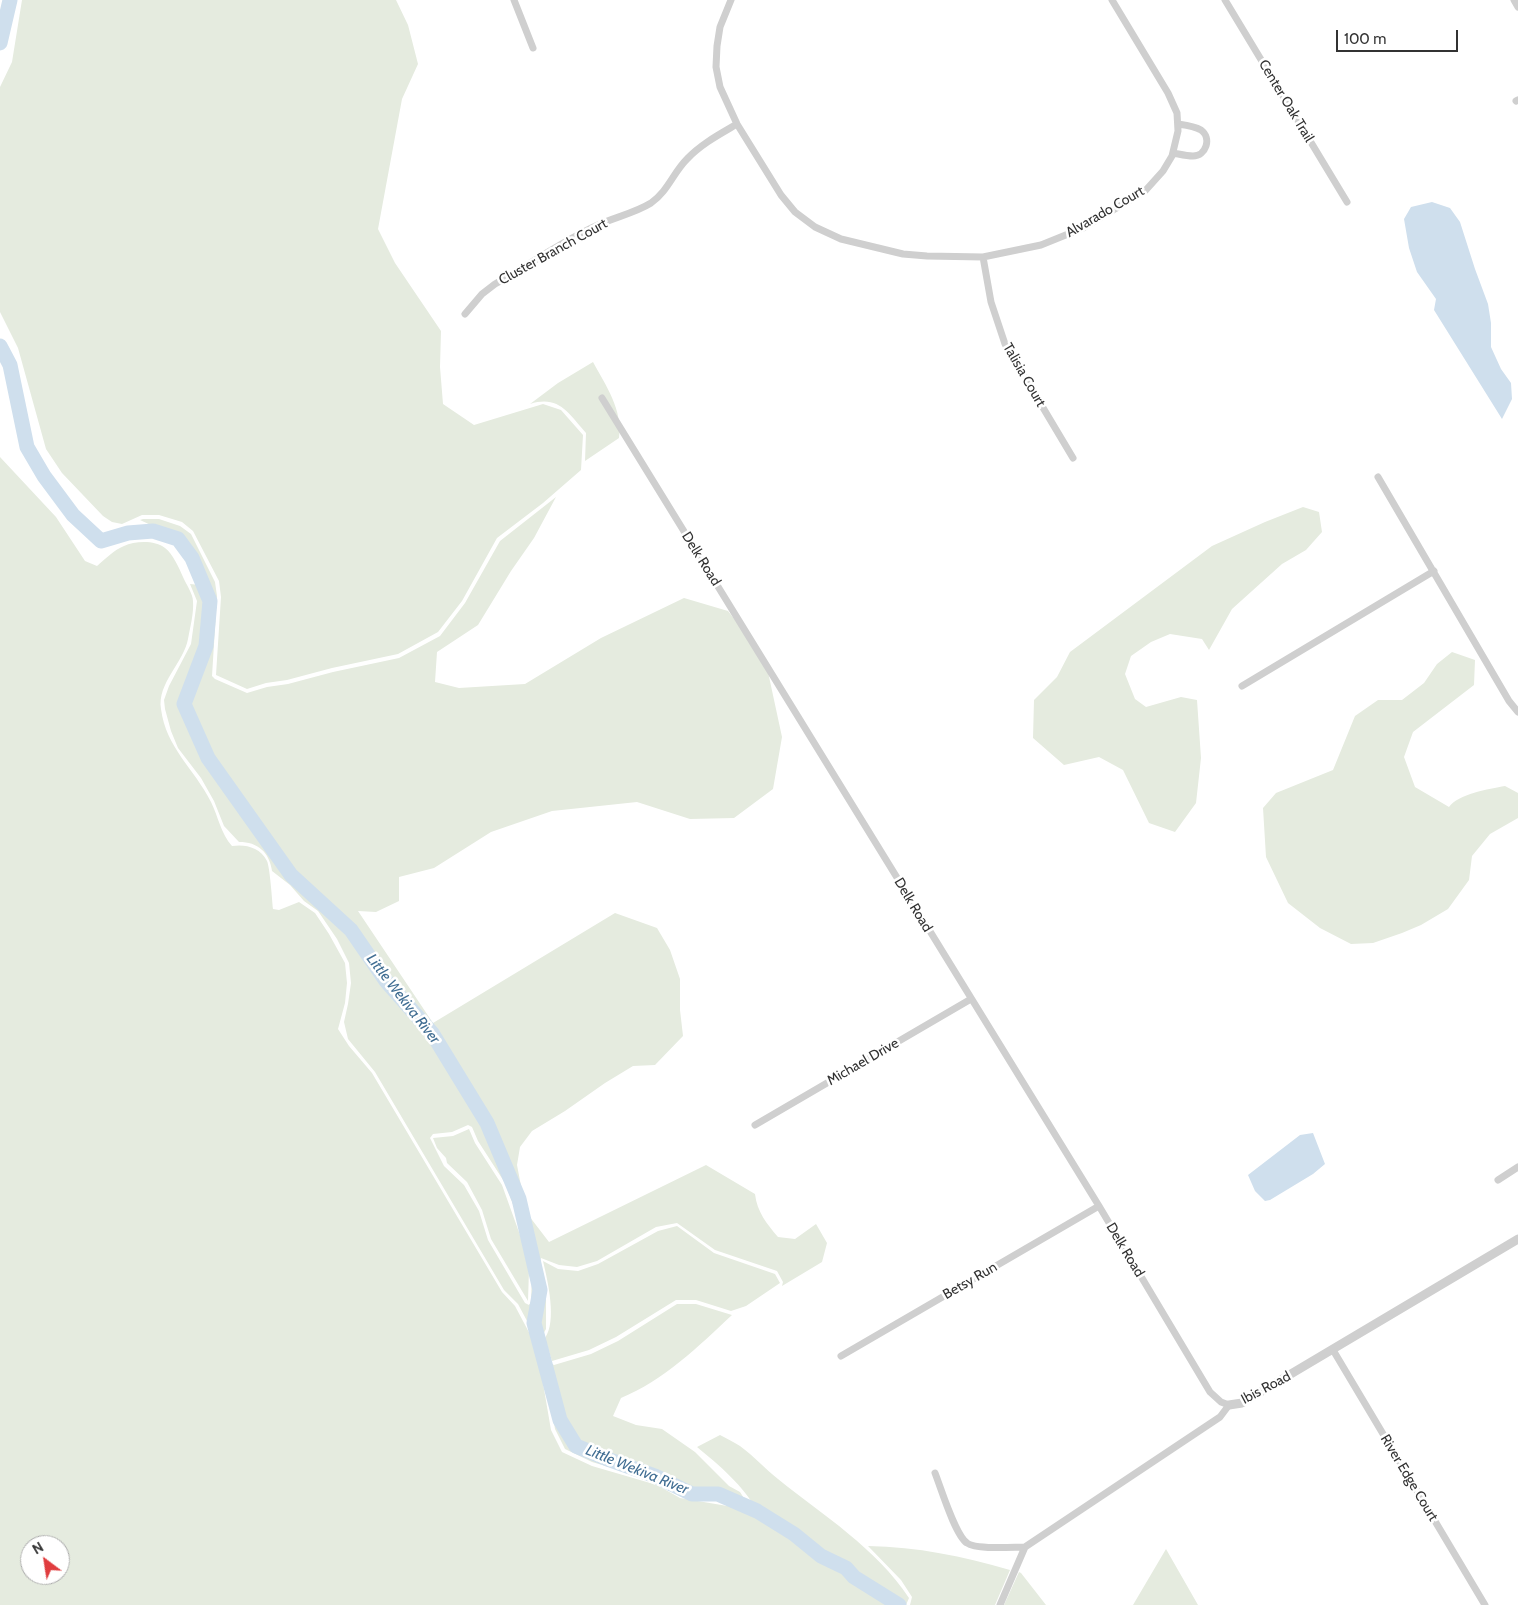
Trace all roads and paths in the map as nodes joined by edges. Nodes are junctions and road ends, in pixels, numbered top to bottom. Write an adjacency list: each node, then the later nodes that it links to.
1 (514, 0): 7 (street)
2 (731, 0): 8 (street, Alvarado Court)
3 (1112, 0): 9 (street, Alvarado Court)
4 (1225, 0): 11 (street, Center Oak Trail)
5 (1514, 0): 6 (street)
6 (1518, 7)
7 (533, 48)
8 (737, 124): 12 (street, Alvarado Court); 13 (street, Cluster Branch Court)
9 (1178, 124): 10 (street, Alvarado Court); 10 (street)
10 (1173, 153): 12 (street, Alvarado Court)
11 (1347, 202)
12 (983, 257): 15 (street, Talisia Court)
13 (465, 314)
14 (602, 398): 20 (street, Delk Road)
15 (1073, 458)
16 (1378, 477): 17 (street)
17 (1434, 571): 18 (street); 19 (street)
18 (1242, 686)
19 (1518, 712)
20 (971, 999): 21 (street, Michael Drive); 24 (street, Delk Road)
21 (755, 1125)
22 (1518, 1167): 23 (street)
23 (1498, 1180)
24 (1099, 1206): 27 (street, Betsy Run); 28 (street, Delk Road)
25 (1518, 1239): 26 (street, Ibis Road)
26 (1333, 1350): 28 (street, Ibis Road); 32 (street, River Edge Court)
27 (841, 1356)
28 (1229, 1405): 30 (street, Ibis Road)
29 (935, 1473): 30 (street)
30 (1025, 1547): 31 (street)
31 (1000, 1605)
32 (1485, 1605)

